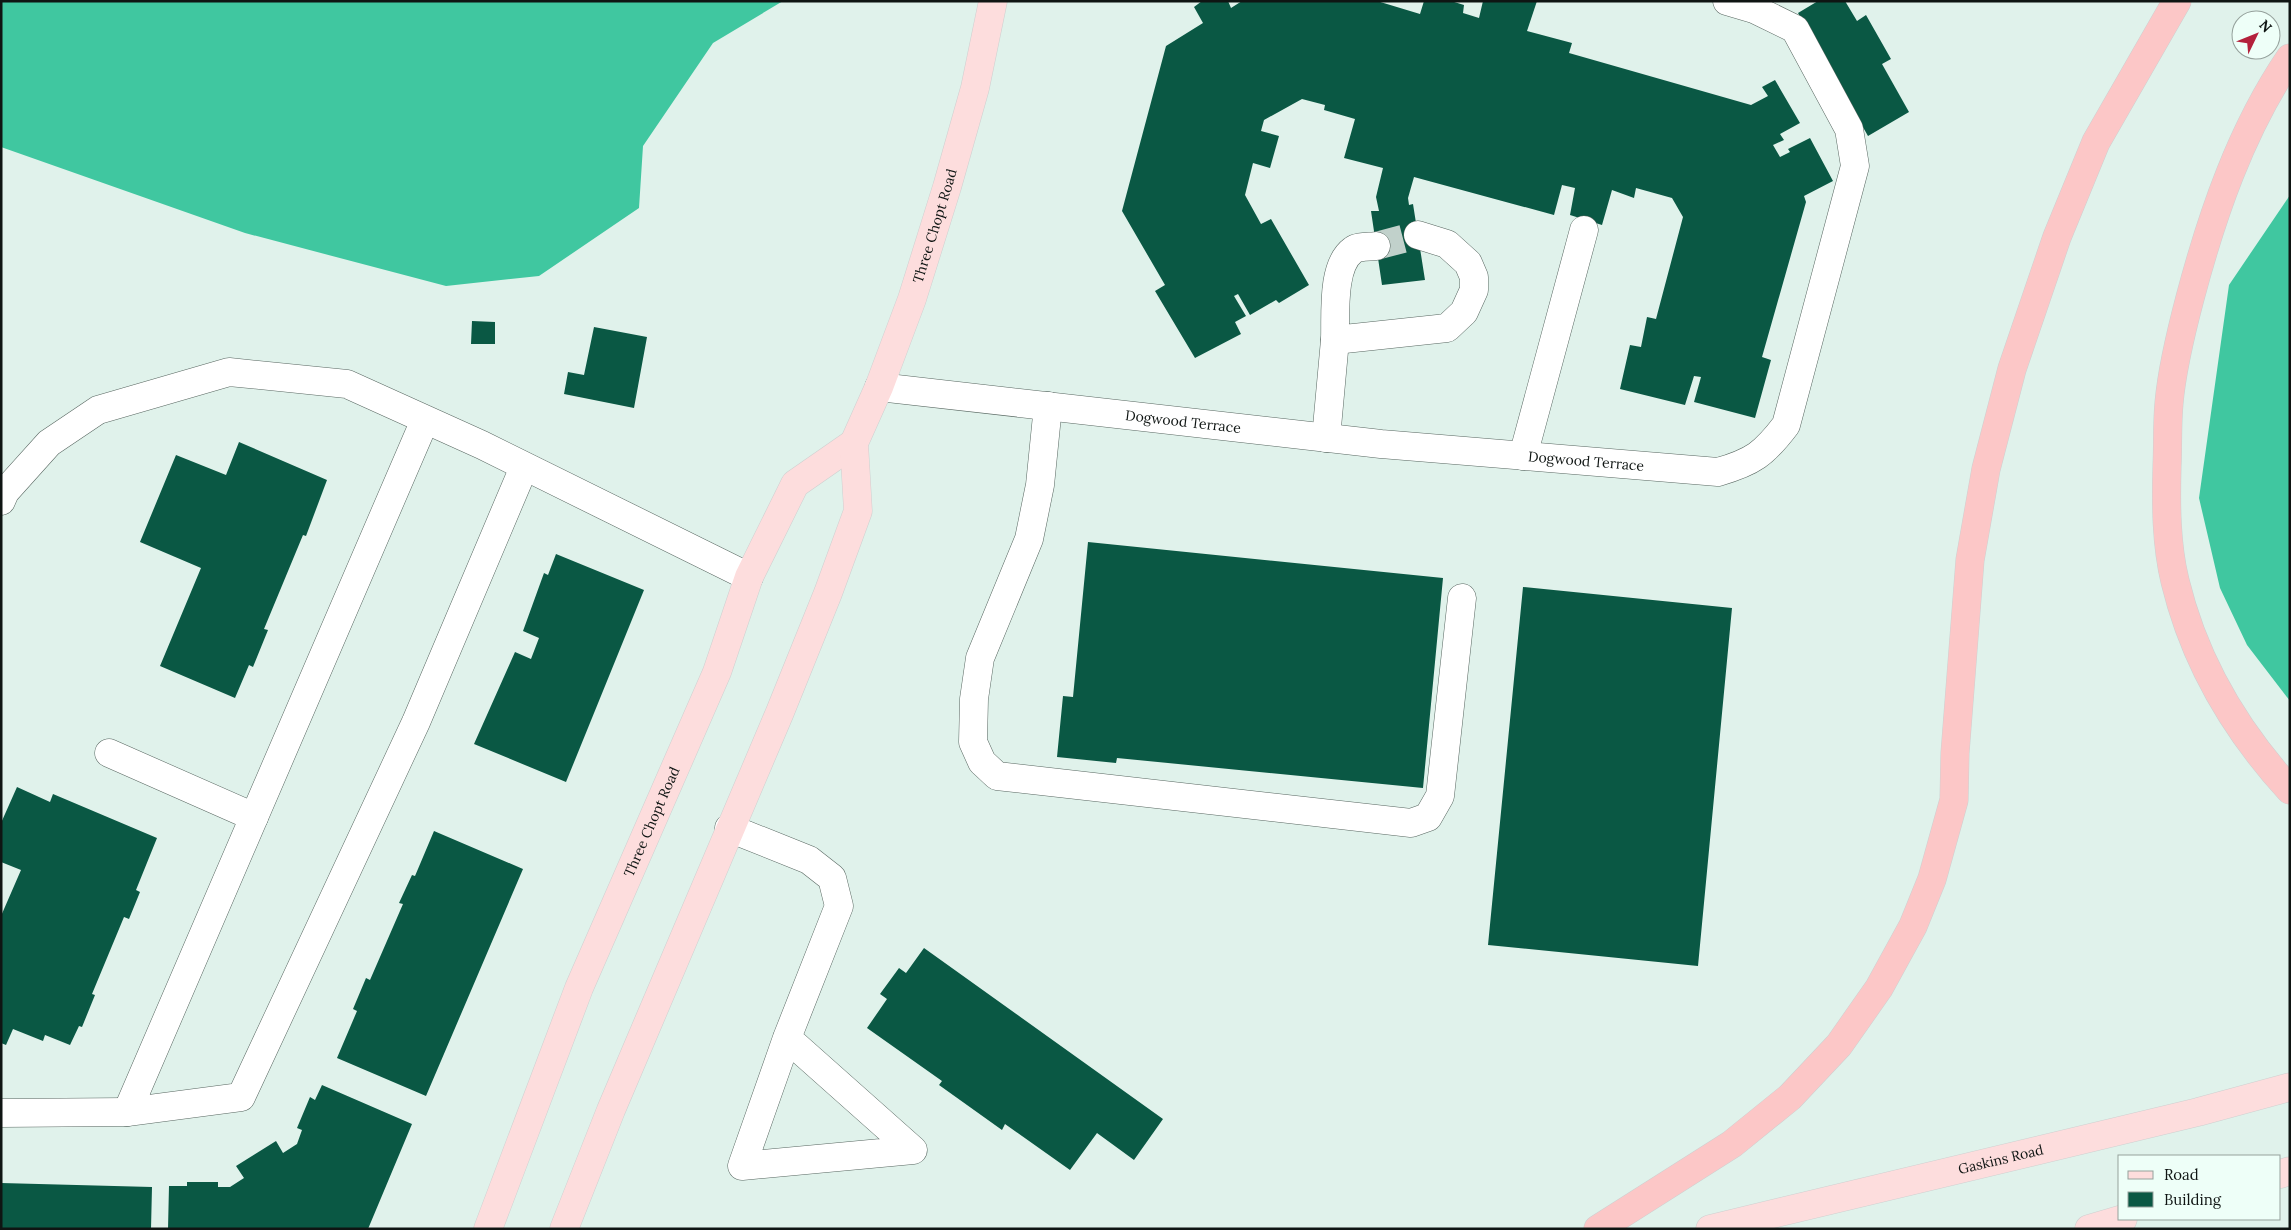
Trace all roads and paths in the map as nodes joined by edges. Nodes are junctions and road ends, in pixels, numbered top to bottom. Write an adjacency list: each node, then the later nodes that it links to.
1 (993, 1): 9 (main road, Three Chopt Road)
2 (1727, 1): 14 (street, Dogwood Terrace)
3 (2177, 1): 30 (highway)
4 (2290, 58): 20 (highway)
5 (1584, 230): 14 (street)
6 (1418, 236): 8 (street)
7 (1376, 246): 8 (street)
8 (1335, 340): 12 (street)
9 (879, 387): 10 (street, Dogwood Terrace); 13 (main road, Three Chopt Road)
10 (1048, 406): 12 (street, Dogwood Terrace); 18 (street)
11 (425, 420): 15 (street); 16 (street); 21 (street)
12 (1326, 438): 14 (street, Dogwood Terrace)
13 (854, 444): 17 (main road, Three Chopt Road); 22 (main road, Three Chopt Road)
14 (1523, 456)
15 (524, 467): 17 (street); 25 (street)
16 (1, 502)
17 (749, 577): 28 (main road, Three Chopt Road)
18 (1462, 598)
19 (109, 753): 21 (street)
20 (2290, 790)
21 (254, 817): 25 (street)
22 (729, 828): 23 (street); 29 (main road, Three Chopt Road)
23 (787, 1038): 23 (street)
24 (2290, 1087): 31 (main road, Gaskins Road)
25 (128, 1112): 26 (street)
26 (1, 1113)
27 (2120, 1220): 32 (main road)
28 (488, 1229)
29 (564, 1229)
30 (1598, 1229)
31 (1710, 1229)
32 (2089, 1229)

